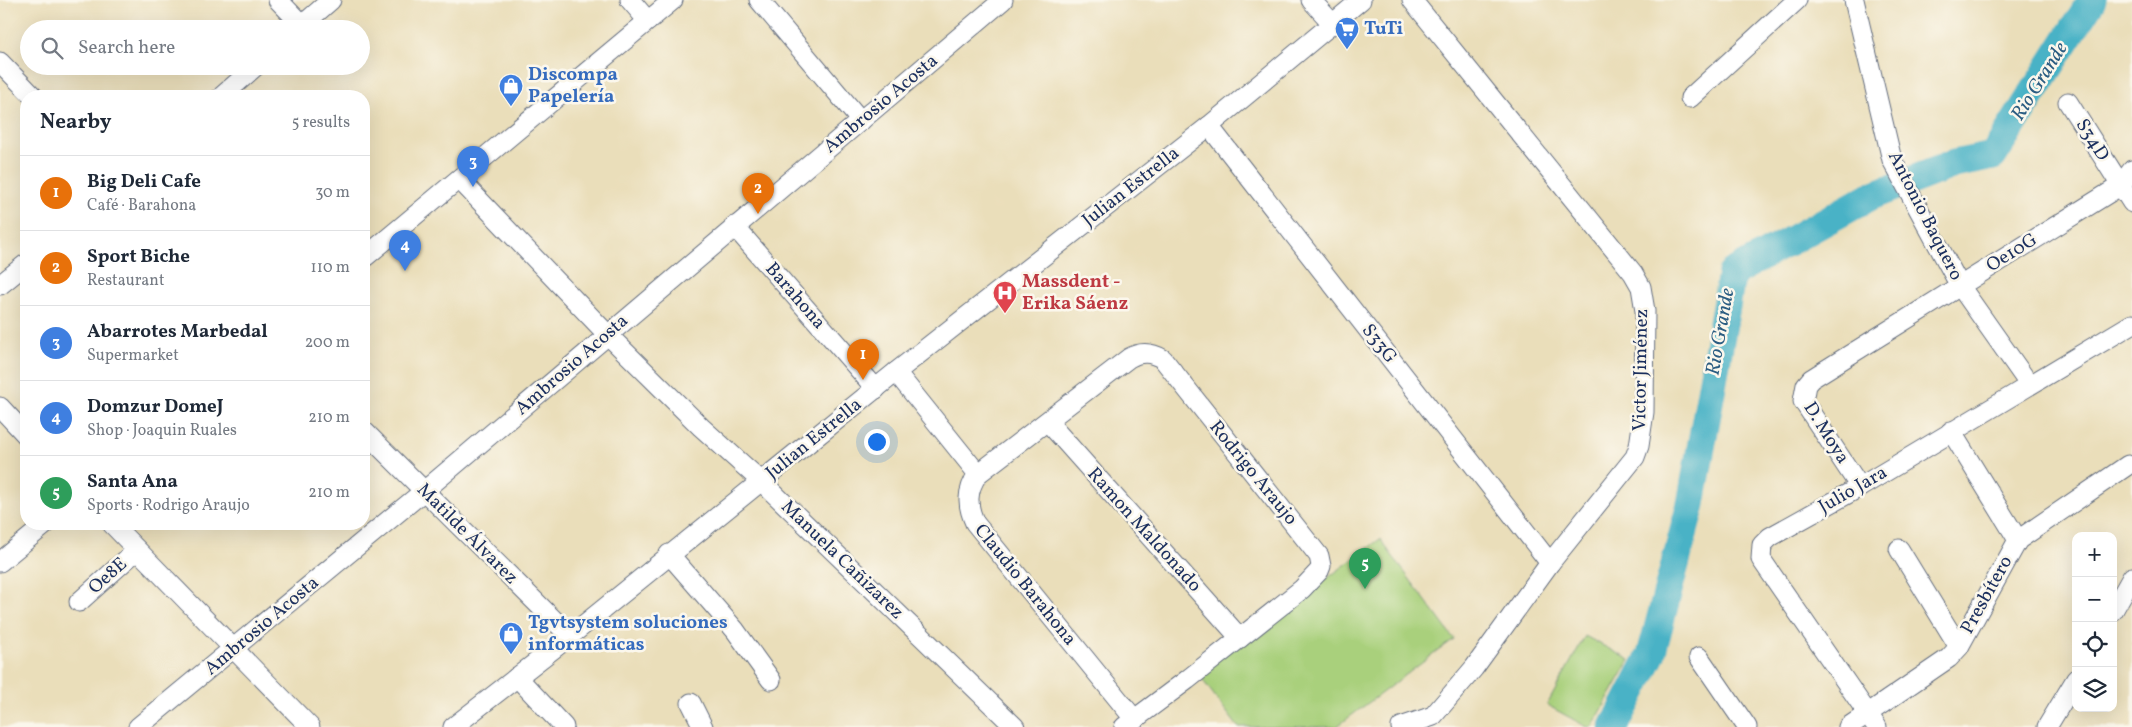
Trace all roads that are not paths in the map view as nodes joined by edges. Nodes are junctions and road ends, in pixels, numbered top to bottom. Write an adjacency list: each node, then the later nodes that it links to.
1 (278, 0): 12 (street)
2 (331, 0): 13 (street)
3 (630, 0): 14 (street)
4 (673, 0): 14 (street)
5 (760, 0): 22 (street)
6 (1003, 0): 22 (street, Ambrosio Acosta)
7 (1311, 0): 15 (street)
8 (1360, 0): 15 (street, Julian Estrella)
9 (1412, 0): 56 (street, Victor Jiménez)
10 (1797, 0): 20 (street)
11 (1854, 0): 32 (street, Antonio Baquero)
12 (294, 20)
13 (308, 20)
14 (648, 21): 25 (street)
15 (1332, 23): 23 (street, Julian Estrella)
16 (0, 62): 18 (street)
17 (246, 75): 19 (street)
18 (27, 90)
19 (229, 90)
20 (1690, 98)
21 (2068, 102): 26 (street, S34D)
22 (861, 121): 28 (street, Ambrosio Acosta)
23 (1209, 126): 35 (street, Julian Estrella); 56 (street, S33G)
24 (2132, 170): 26 (street, Oe10G)
25 (459, 179): 29 (street); 34 (street, Manuela Cañizarez)
26 (2120, 186): 27 (street, S34D); 32 (street, Oe10G)
27 (2132, 203)
28 (734, 226): 34 (street, Ambrosio Acosta); 38 (street, Barahona)
29 (370, 253)
30 (20, 269): 31 (street)
31 (0, 285)
32 (1960, 286): 36 (street, Oe10G); 37 (street, Antonio Baquero)
33 (2132, 324): 37 (street, Julio Jara)
34 (607, 334): 46 (street, Manuela Cañizarez); 48 (street, Ambrosio Acosta)
35 (896, 372): 38 (street, Julian Estrella); 45 (street)
36 (1811, 379): 47 (street, D. Moya)
37 (2029, 384): 42 (street, Julio Jara)
38 (876, 388): 46 (street, Julian Estrella)
39 (0, 407): 41 (street)
40 (1048, 422): 45 (street, Rodrigo Araujo); 61 (street, Ramon Maldonado); 61 (street, Rodrigo Araujo)
41 (20, 428)
42 (1951, 431): 47 (street, Julio Jara); 51 (street)
43 (370, 437): 48 (street, Matilde Álvarez)
44 (2128, 465): 51 (street, Presbítero)
45 (978, 474): 70 (street, Claudio Barahona)
46 (762, 482): 54 (street, Julian Estrella); 77 (street, Manuela Cañizarez)
47 (1860, 487): 69 (street, Julio Jara)
48 (424, 491): 60 (street, Matilde Álvarez); 63 (street, Ambrosio Acosta)
49 (39, 530): 55 (street)
50 (118, 530): 53 (street)
51 (2018, 540): 62 (street, Presbítero)
52 (1900, 549): 62 (street)
53 (138, 550): 58 (street, Oe8E); 63 (street)
54 (669, 554): 60 (street, Julian Estrella); 66 (street)
55 (0, 562)
56 (1550, 563): 78 (street, Victor Jiménez)
57 (2132, 577): 59 (street)
58 (79, 602)
59 (2117, 604)
60 (570, 636): 65 (street, Julian Estrella)
61 (1240, 638): 70 (street, Rodrigo Araujo)
62 (1959, 647): 69 (street, Presbítero)
63 (234, 650): 72 (street, Ambrosio Acosta); 73 (street)
64 (1700, 657): 79 (street)
65 (517, 677): 74 (street, Julian Estrella); 75 (street)
66 (771, 680)
67 (2072, 688): 71 (street)
68 (691, 703): 76 (street)
69 (1872, 721): 80 (street, Presbítero)
70 (1129, 723)
71 (2056, 724)
72 (138, 727)
73 (310, 727)
74 (453, 727)
75 (564, 727)
76 (703, 727)
77 (1015, 727)
78 (1401, 727)
79 (1747, 727)
80 (1848, 727)

